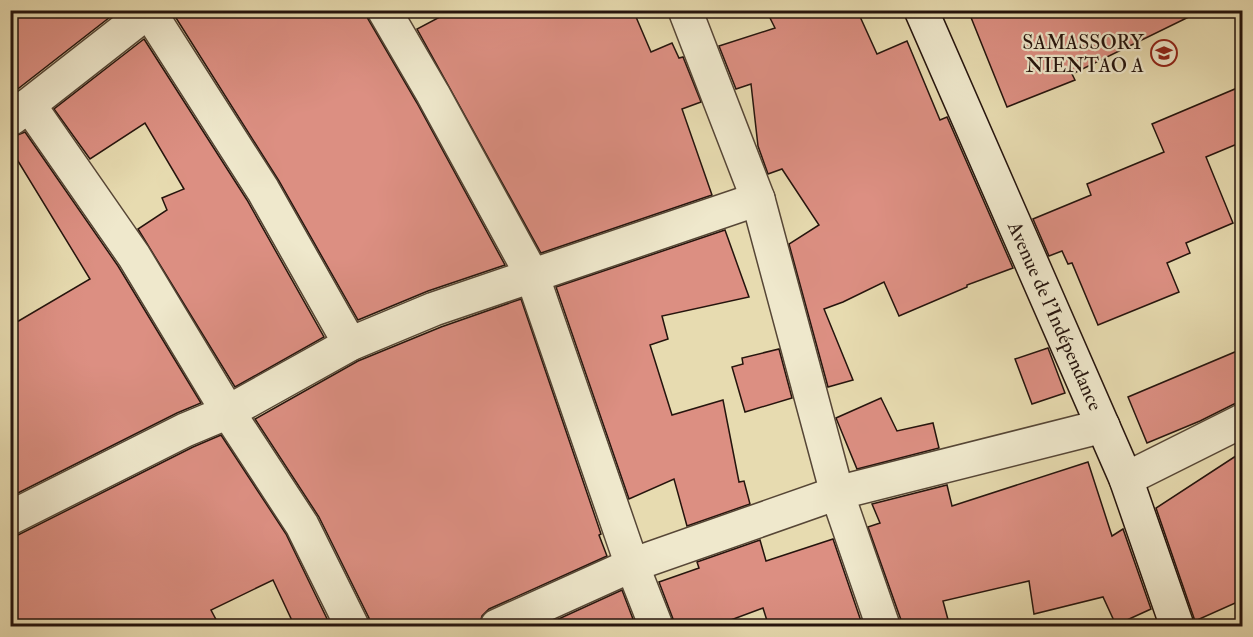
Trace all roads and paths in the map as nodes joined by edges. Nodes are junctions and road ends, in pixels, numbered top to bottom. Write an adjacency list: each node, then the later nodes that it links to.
1 (384, 10): 7 (street)
2 (685, 10): 6 (street)
3 (921, 10): 11 (street, Avenue de l'Indépendance)
4 (149, 11): 5 (street); 8 (street)
5 (20, 112): 9 (street)
6 (758, 199): 7 (street); 13 (street)
7 (532, 275): 8 (street); 15 (street)
8 (350, 344): 9 (street)
9 (228, 411): 14 (street); 16 (street)
10 (1242, 421): 12 (street)
11 (1103, 426): 12 (street, Avenue de l'Indépendance); 13 (street)
12 (1126, 479): 20 (street, Avenue de l'Indépendance)
13 (837, 493): 15 (street); 19 (street)
14 (10, 518)
15 (633, 565): 17 (street); 18 (street)
16 (352, 627)
17 (497, 627)
18 (656, 627)
19 (883, 627)
20 (1177, 627)

